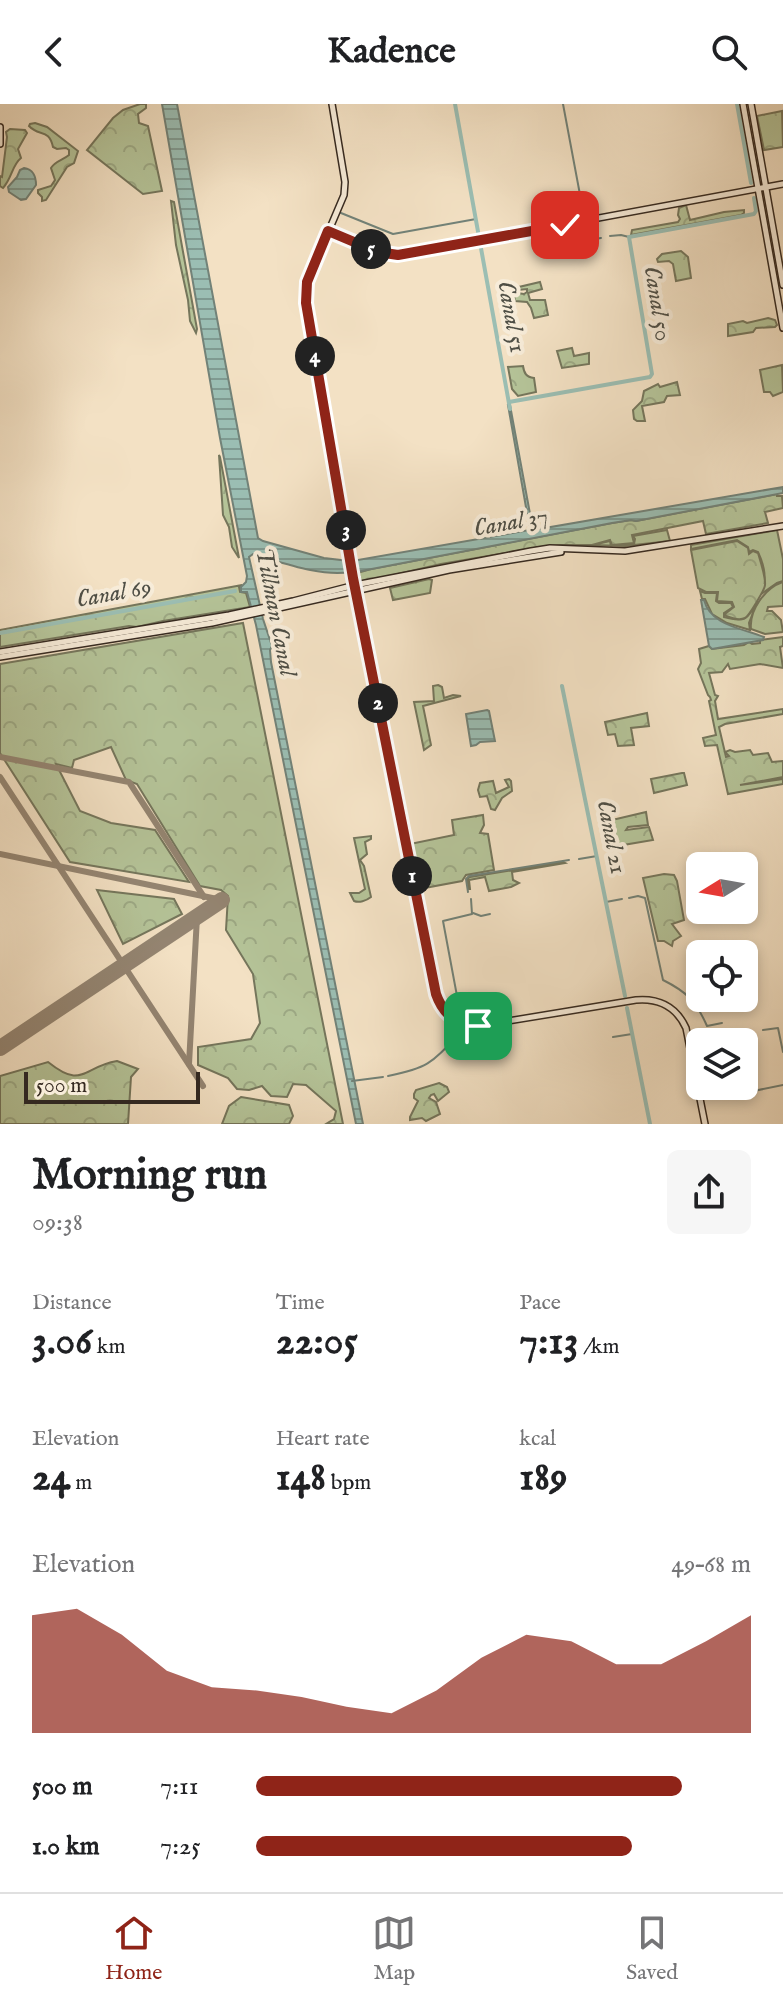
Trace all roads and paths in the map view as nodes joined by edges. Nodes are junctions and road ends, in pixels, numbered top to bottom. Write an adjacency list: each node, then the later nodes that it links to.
1 (332, 104): 9 (street)
2 (743, 104): 8 (street)
3 (751, 104): 7 (street)
4 (0, 127): 5 (street)
5 (0, 144)
6 (783, 184): 7 (street)
7 (766, 188): 8 (street); 10 (street)
8 (759, 189): 9 (street); 11 (street)
9 (328, 231): 13 (street)
10 (783, 285)
11 (783, 328)
12 (783, 526): 13 (street)
13 (355, 585): 14 (street); 15 (street)
14 (0, 655)
15 (705, 1124)

